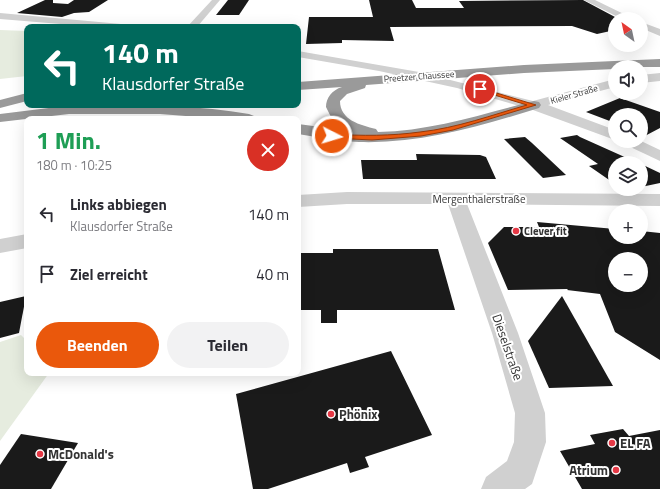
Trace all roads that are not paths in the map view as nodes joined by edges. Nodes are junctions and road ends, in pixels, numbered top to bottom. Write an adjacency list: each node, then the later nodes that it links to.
1 (216, 0): 6 (street)
2 (588, 0): 3 (street)
3 (614, 12)
4 (0, 16): 5 (street)
5 (93, 24)
6 (195, 24)
7 (648, 28): 8 (street)
8 (659, 33)
9 (301, 54): 21 (street)
10 (660, 58): 15 (highway, Preetzer Chaussee)
11 (660, 63): 12 (highway, Preetzer Chaussee)
12 (406, 77): 17 (highway, Preetzer Chaussee); 31 (highway)
13 (660, 77): 14 (street)
14 (648, 78)
15 (301, 80)
16 (608, 85): 18 (street, Kieler Straße)
17 (301, 86)
18 (597, 87): 21 (street, Kieler Straße); 28 (street)
19 (24, 98): 20 (highway)
20 (0, 104)
21 (534, 105): 28 (street); 31 (highway)
22 (31, 108): 25 (highway)
23 (86, 108): 24 (highway)
24 (70, 110): 26 (highway); 27 (highway)
25 (0, 112)
26 (232, 116)
27 (0, 118)
28 (589, 124): 30 (street)
29 (301, 130): 31 (highway)
30 (608, 132)
31 (399, 136)
32 (643, 148): 33 (street)
33 (659, 156)
34 (456, 199): 35 (street, Mergenthalerstraße); 36 (street, Mergenthalerstraße); 39 (street, Dieselstraße)
35 (660, 200)
36 (301, 201)
37 (24, 242): 38 (street)
38 (0, 246)
39 (498, 489)

